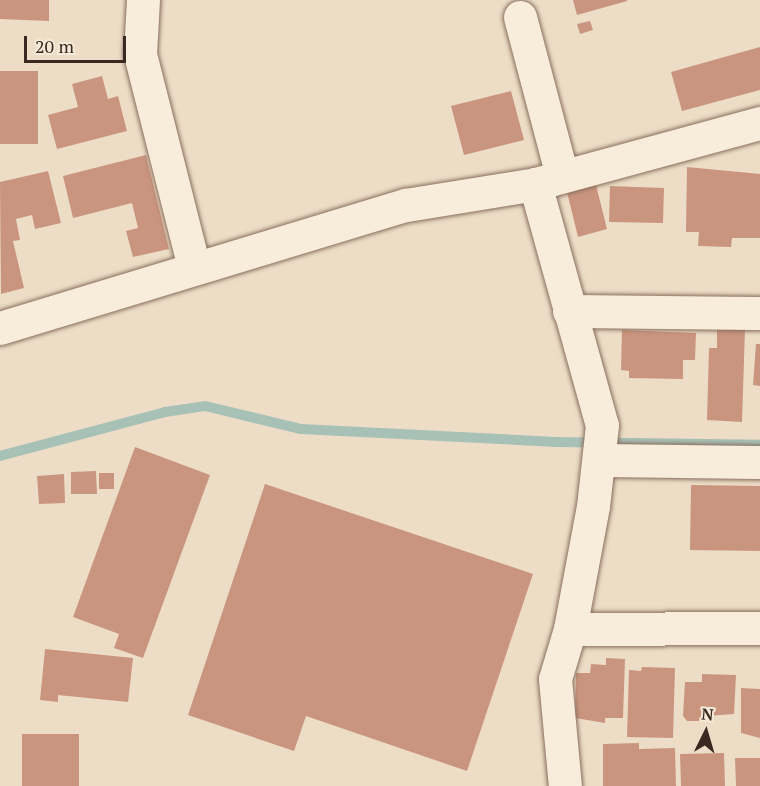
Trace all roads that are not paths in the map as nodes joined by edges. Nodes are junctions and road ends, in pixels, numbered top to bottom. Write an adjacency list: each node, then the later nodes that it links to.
1 (143, 0): 5 (street)
2 (520, 17): 4 (street)
3 (760, 123): 4 (street)
4 (549, 180): 5 (street); 6 (street)
5 (194, 268): 8 (street)
6 (569, 311): 7 (street); 9 (street)
7 (760, 313)
8 (0, 328)
9 (601, 445): 10 (street); 12 (street)
10 (760, 462)
11 (760, 628): 12 (street)
12 (570, 629): 13 (street)
13 (565, 786)

